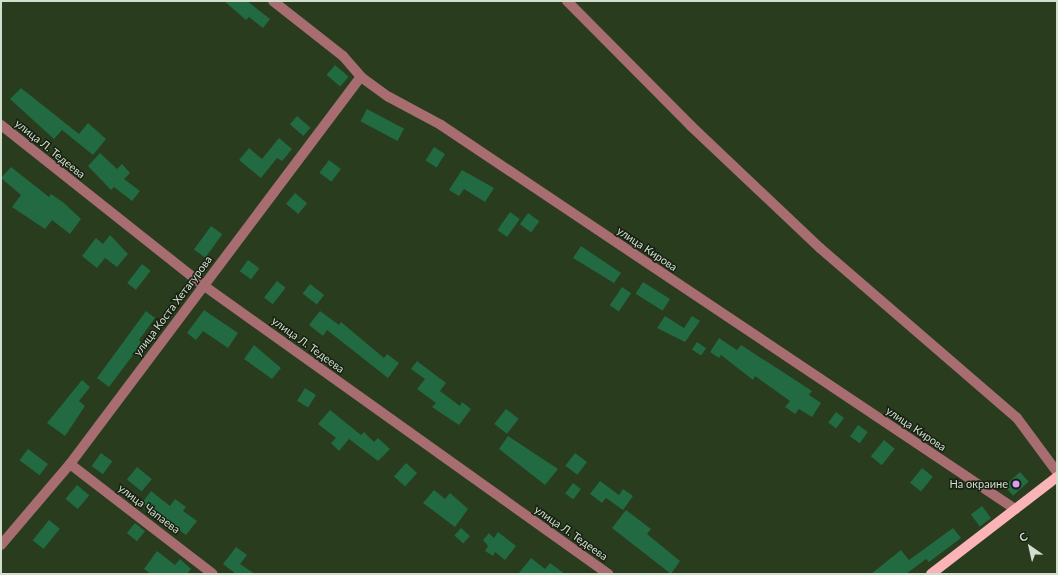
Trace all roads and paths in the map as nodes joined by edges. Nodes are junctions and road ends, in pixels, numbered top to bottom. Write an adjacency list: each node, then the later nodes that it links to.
1 (273, 1): 3 (street, улица Кирова)
2 (567, 1): 7 (street)
3 (361, 77): 5 (street, улица Коста Хетагурова); 9 (street, улица Кирова)
4 (1, 125): 5 (street, улица Л. Тедеева)
5 (203, 285): 6 (street, улица Коста Хетагурова); 12 (street, улица Л. Тедеева)
6 (70, 464): 10 (street, улица Коста Хетагурова); 11 (street, улица Чапаева)
7 (1057, 472)
8 (1057, 477): 9 (main road)
9 (1014, 509): 13 (main road)
10 (1, 546)
11 (213, 574)
12 (608, 574)
13 (931, 574)

